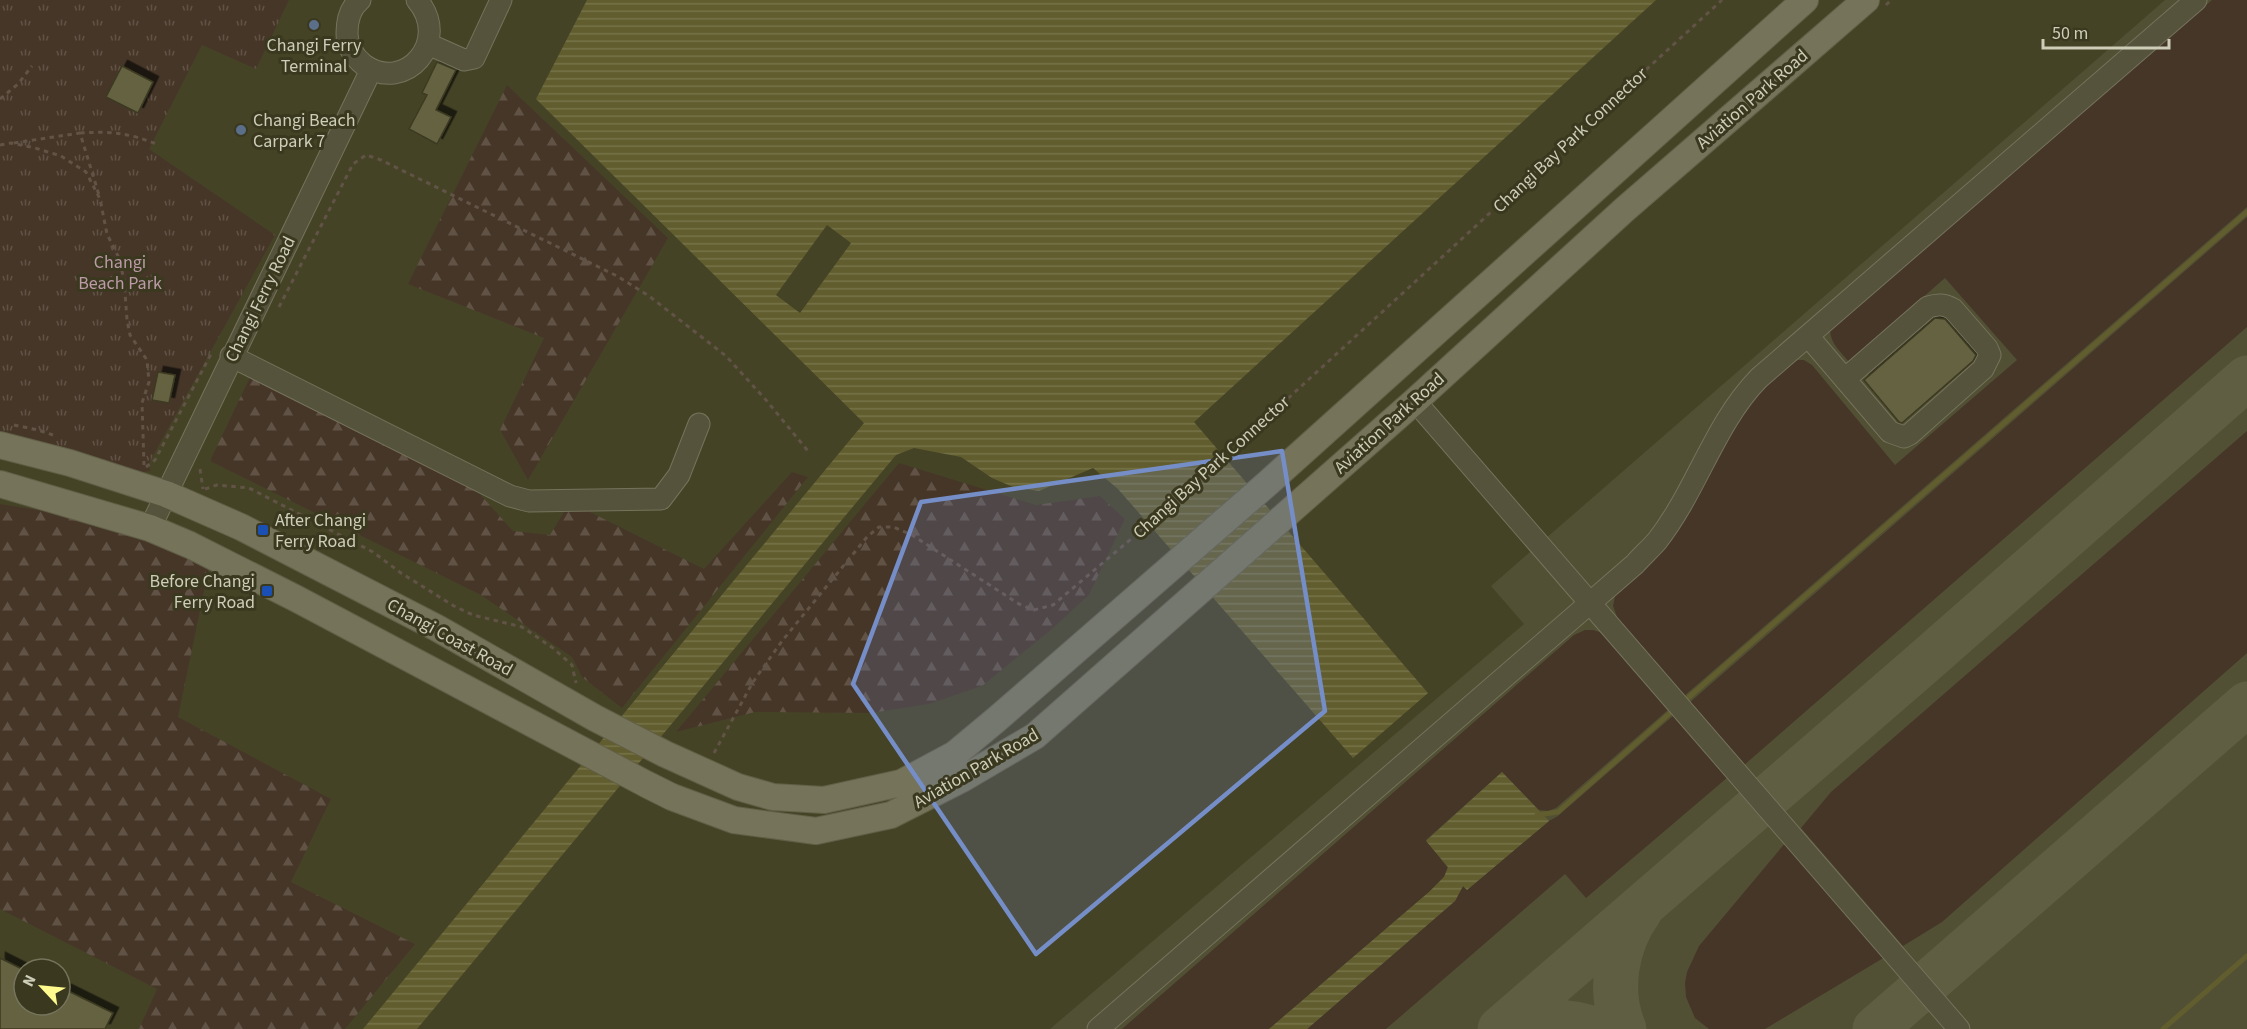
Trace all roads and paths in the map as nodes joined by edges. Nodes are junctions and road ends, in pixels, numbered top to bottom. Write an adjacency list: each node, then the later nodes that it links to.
1 (417, 0): 8 (street)
2 (501, 0): 8 (street)
3 (1722, 0): 36 (path, Changi Bay Park Connector)
4 (1805, 0): 37 (main road, Aviation Park Road)
5 (1866, 0): 21 (main road, Aviation Park Road)
6 (2196, 0): 18 (street)
7 (355, 1): 10 (street)
8 (429, 44): 10 (street)
9 (32, 66): 11 (path)
10 (371, 70): 19 (street, Changi Ferry Road)
11 (0, 99)
12 (80, 133): 13 (path); 15 (path); 16 (path)
13 (11, 143): 14 (path); 16 (path)
14 (0, 145)
15 (159, 145)
16 (100, 199): 26 (path)
17 (277, 313): 24 (path)
18 (1808, 336): 20 (street); 32 (street)
19 (231, 356): 22 (street); 29 (street, Changi Ferry Road)
20 (1845, 379): 20 (street)
21 (1415, 402): 32 (street); 38 (main road, Aviation Park Road)
22 (699, 424)
23 (0, 445): 29 (main road, Changi Coast Road)
24 (808, 451)
25 (202, 461): 28 (path)
26 (144, 468)
27 (0, 484): 31 (main road, Changi Coast Road)
28 (204, 490): 30 (path); 35 (path)
29 (166, 494): 31 (street, Changi Ferry Road); 33 (main road, Changi Coast Road)
30 (197, 497)
31 (150, 528): 34 (main road, Changi Coast Road)
32 (1590, 604): 39 (street); 40 (street)
33 (398, 608): 34 (main road); 37 (main road, Changi Coast Road)
34 (383, 644): 38 (main road, Changi Coast Road)
35 (583, 690)
36 (712, 757)
37 (901, 783)
38 (891, 815)
39 (1098, 1029)
40 (1959, 1029)

